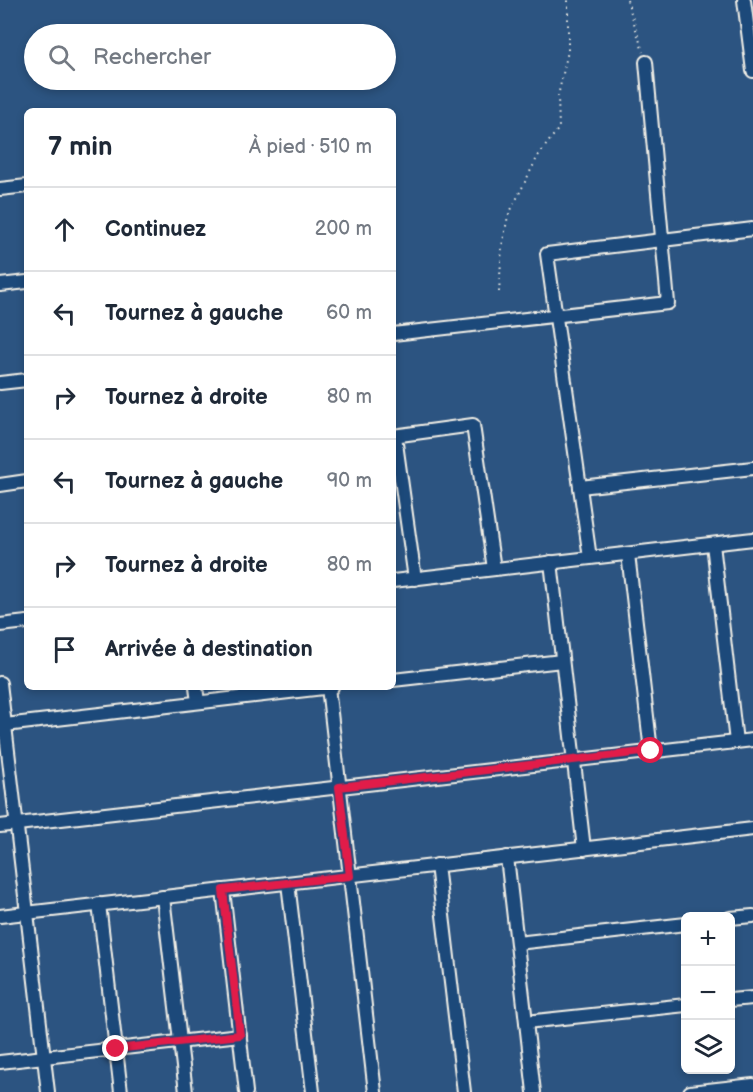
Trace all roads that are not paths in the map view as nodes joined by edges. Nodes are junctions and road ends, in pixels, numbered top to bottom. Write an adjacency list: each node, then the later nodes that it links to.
1 (744, 0): 3 (street)
2 (646, 63): 7 (street)
3 (753, 70)
4 (24, 186): 5 (street)
5 (0, 189)
6 (753, 229): 7 (street)
7 (663, 240): 10 (street); 10 (street)
8 (24, 282): 9 (street)
9 (0, 285)
10 (557, 315): 11 (street); 19 (street)
11 (396, 334)
12 (24, 380): 13 (street)
13 (0, 383)
14 (396, 436): 25 (street)
15 (396, 450): 26 (street)
16 (753, 468): 19 (street)
17 (24, 481): 18 (street)
18 (0, 485)
19 (580, 487): 23 (street)
20 (753, 539): 21 (street)
21 (713, 544): 22 (street); 39 (street)
22 (628, 554): 23 (street); 40 (street)
23 (590, 558): 24 (street)
24 (551, 562): 25 (street); 30 (street)
25 (494, 569): 26 (street)
26 (415, 579): 27 (street)
27 (396, 581)
28 (24, 622): 29 (street)
29 (0, 625)
30 (562, 661): 31 (street); 41 (street)
31 (396, 680)
32 (0, 683): 37 (street)
33 (196, 690): 36 (street)
34 (303, 690): 36 (street)
35 (329, 690): 42 (street)
36 (198, 702): 37 (street)
37 (5, 724): 43 (street)
38 (753, 740): 39 (street)
39 (736, 741): 40 (street)
40 (651, 751): 41 (street)
41 (574, 760): 42 (street); 46 (street)
42 (339, 787): 43 (street); 49 (street)
43 (16, 824): 44 (street); 54 (street)
44 (0, 826)
45 (753, 829): 46 (street)
46 (584, 849): 47 (street)
47 (507, 857): 48 (street); 59 (street)
48 (437, 866): 49 (street); 76 (street)
49 (350, 876): 50 (street); 75 (street)
50 (288, 883): 51 (street); 74 (street)
51 (223, 890): 52 (street); 64 (street)
52 (163, 897): 53 (street); 65 (street)
53 (99, 904): 54 (street); 66 (street)
54 (27, 913): 55 (street); 67 (street)
55 (0, 916)
56 (753, 916): 57 (street)
57 (735, 918)
58 (681, 925): 59 (street)
59 (517, 943): 63 (street)
60 (753, 998): 61 (street)
61 (735, 1000)
62 (681, 1006): 63 (street)
63 (526, 1022): 77 (street)
64 (240, 1035): 65 (street); 73 (street)
65 (180, 1042): 66 (street); 72 (street)
66 (116, 1049): 67 (street); 71 (street)
67 (44, 1057): 68 (street); 70 (street)
68 (0, 1062)
69 (753, 1085): 78 (street)
70 (48, 1092)
71 (121, 1092)
72 (186, 1092)
73 (246, 1092)
74 (313, 1092)
75 (375, 1092)
76 (464, 1092)
77 (534, 1092)
78 (690, 1092)

